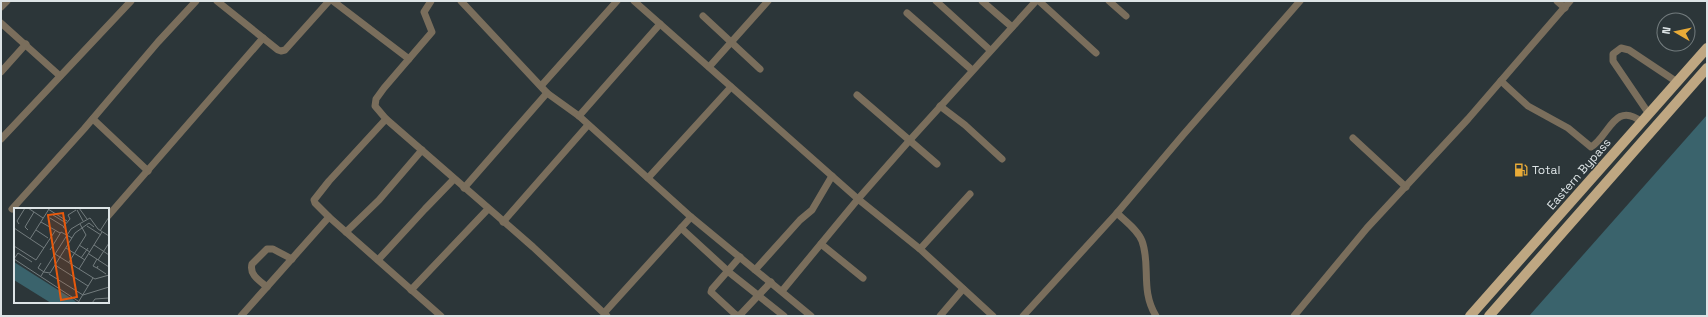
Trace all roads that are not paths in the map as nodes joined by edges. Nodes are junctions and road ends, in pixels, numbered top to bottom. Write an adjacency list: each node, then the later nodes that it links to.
1 (6, 1): 20 (street)
2 (132, 1): 40 (street)
3 (196, 1): 51 (street)
4 (217, 1): 28 (street)
5 (329, 1): 28 (street)
6 (333, 1): 34 (street)
7 (431, 1): 34 (street)
8 (461, 1): 43 (street)
9 (617, 1): 43 (street)
10 (634, 1): 26 (street)
11 (768, 1): 29 (street)
12 (936, 1): 32 (street)
13 (982, 1): 27 (street)
14 (1036, 1): 27 (street)
15 (1039, 1): 33 (street)
16 (1110, 1): 24 (street)
17 (1556, 1): 21 (street)
18 (1570, 1): 21 (street)
19 (1299, 2): 69 (street)
20 (1, 7)
21 (1564, 8): 41 (street)
22 (907, 13): 38 (street)
23 (703, 16): 29 (street)
24 (1126, 16)
25 (1, 23): 30 (street)
26 (660, 24): 35 (street); 48 (street)
27 (1012, 28): 32 (street)
28 (263, 38): 59 (street)
29 (731, 42): 35 (street); 37 (street)
30 (26, 44): 39 (street); 40 (street)
31 (1707, 48): 42 (main road, Eastern Bypass)
32 (990, 50): 38 (street)
33 (1096, 53)
34 (409, 59): 50 (street)
35 (709, 67): 44 (street)
36 (1707, 68): 101 (main road)
37 (760, 69)
38 (972, 70): 47 (street)
39 (1, 72)
40 (60, 76): 54 (street)
41 (1501, 81): 49 (street); 63 (street)
42 (1677, 82): 49 (main road, Eastern Bypass); 49 (street)
43 (541, 86): 45 (street)
44 (731, 87): 60 (street); 61 (street)
45 (547, 93): 48 (street); 64 (street)
46 (857, 95): 55 (street)
47 (940, 106): 55 (street); 57 (street)
48 (579, 116): 52 (street)
49 (1646, 118): 100 (main road, Eastern Bypass)
50 (386, 119): 56 (street); 71 (street)
51 (93, 120): 59 (street); 67 (street)
52 (588, 125): 61 (street); 73 (street)
53 (1353, 138): 63 (street)
54 (1, 139)
55 (909, 141): 58 (street); 66 (street)
56 (422, 150): 62 (street); 75 (street)
57 (1002, 159)
58 (937, 164)
59 (148, 171): 70 (street)
60 (832, 176): 66 (street); 81 (street)
61 (648, 178): 72 (street)
62 (454, 179): 64 (street); 80 (street)
63 (1406, 187): 99 (street)
64 (464, 188): 68 (street)
65 (970, 194): 77 (street)
66 (858, 199): 76 (street); 77 (street)
67 (12, 209)
68 (488, 209): 73 (street); 87 (street)
69 (1118, 213): 97 (street); 98 (street)
70 (109, 215)
71 (329, 217): 75 (street); 79 (street)
72 (692, 217): 74 (street); 78 (street)
73 (504, 222): 90 (street)
74 (681, 228): 82 (street); 90 (street)
75 (346, 232): 80 (street)
76 (821, 244): 83 (street); 88 (street)
77 (920, 249): 86 (street)
78 (740, 257): 81 (street); 82 (street)
79 (292, 259): 85 (street); 85 (street)
80 (378, 260): 87 (street)
81 (755, 270): 84 (street)
82 (727, 271): 89 (street); 89 (street)
83 (863, 278)
84 (771, 282): 88 (street); 89 (street)
85 (267, 287): 91 (street)
86 (963, 289): 95 (street); 96 (street)
87 (411, 290): 92 (street)
88 (782, 291): 94 (street)
89 (759, 296): 93 (street)
90 (605, 315)
91 (242, 316)
92 (441, 316)
93 (784, 316)
94 (811, 316)
95 (940, 316)
96 (993, 316)
97 (1023, 316)
98 (1156, 316)
99 (1294, 316)
100 (1470, 316)
101 (1489, 316)

